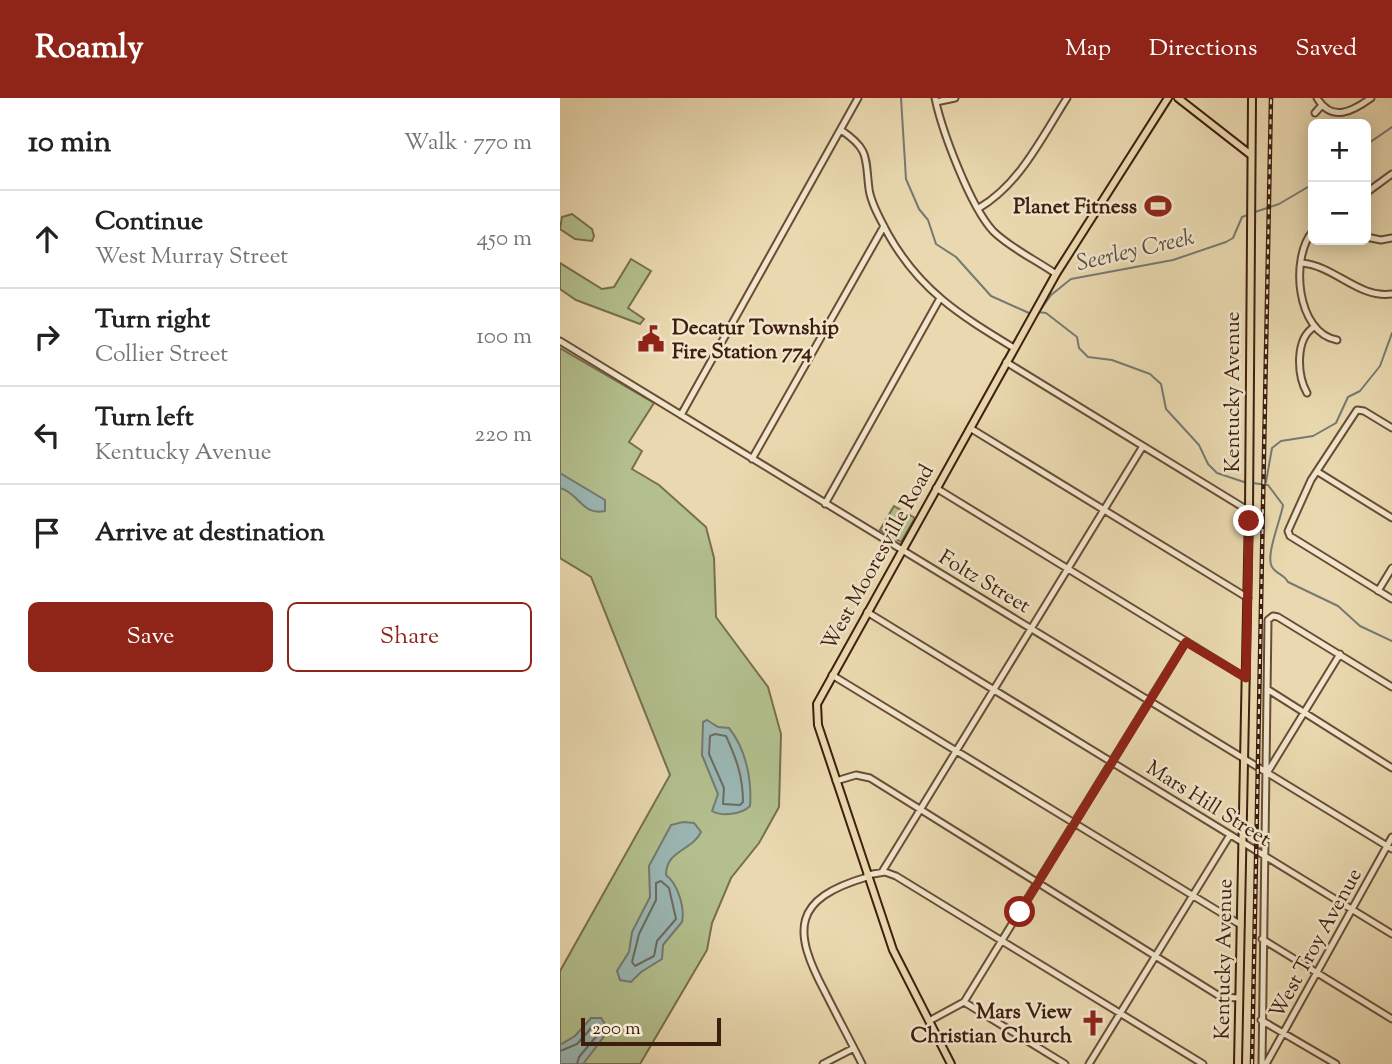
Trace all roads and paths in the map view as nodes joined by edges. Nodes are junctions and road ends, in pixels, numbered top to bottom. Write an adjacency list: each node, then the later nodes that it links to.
1 (858, 98): 12 (street)
2 (955, 98): 9 (street)
3 (1067, 98): 16 (street)
4 (1168, 98): 22 (main road, West Mooresville Road)
5 (1178, 98): 13 (main road)
6 (1252, 98): 13 (main road, Kentucky Avenue)
7 (1317, 98): 10 (street)
8 (1371, 98): 10 (street)
9 (936, 100): 16 (street)
10 (1322, 105): 11 (street)
11 (1315, 113)
12 (841, 130): 17 (street); 31 (street)
13 (1251, 155): 40 (main road, Kentucky Avenue)
14 (1392, 174): 15 (street)
15 (1371, 189)
16 (979, 208): 22 (street)
17 (884, 226): 24 (street); 35 (street)
18 (1371, 238): 19 (street)
19 (1392, 238)
20 (1308, 239): 21 (street)
21 (1302, 263): 23 (street); 25 (street)
22 (1056, 274): 28 (main road, West Mooresville Road)
23 (1392, 294)
24 (939, 300): 28 (street); 38 (street)
25 (1314, 327): 26 (street); 30 (street)
26 (1337, 340)
27 (560, 341): 31 (street, Foltz Street)
28 (1014, 348): 29 (main road, West Mooresville Road)
29 (1006, 362): 32 (main road, West Mooresville Road); 34 (street)
30 (1307, 393)
31 (681, 415): 35 (street, Foltz Street)
32 (970, 428): 37 (main road, West Mooresville Road); 39 (street)
33 (1392, 428): 36 (street)
34 (1143, 446): 39 (street); 40 (street)
35 (752, 459): 38 (street, Foltz Street)
36 (1318, 472): 41 (street); 45 (street)
37 (936, 488): 42 (main road, West Mooresville Road); 44 (street)
38 (825, 504): 42 (street, Foltz Street)
39 (1103, 510): 44 (street); 46 (street)
40 (1249, 511): 46 (main road, Kentucky Avenue)
41 (1392, 518)
42 (901, 550): 48 (main road, West Mooresville Road); 49 (street, Foltz Street)
43 (1392, 568): 45 (street)
44 (1067, 569): 49 (street); 50 (street)
45 (1378, 591): 47 (street)
46 (1248, 598): 53 (main road, Kentucky Avenue)
47 (1392, 599)
48 (866, 612): 52 (main road, West Mooresville Road); 56 (street, Mars Hill Street)
49 (1031, 627): 56 (street); 57 (street, Foltz Street)
50 (1186, 642): 53 (street); 57 (street)
51 (1340, 654): 54 (street); 55 (street); 58 (street)
52 (831, 674): 59 (street); 64 (main road, West Mooresville Road)
53 (1246, 678): 60 (main road, Kentucky Avenue)
54 (1392, 687)
55 (1267, 689): 58 (street); 63 (street)
56 (993, 690): 59 (street); 61 (street, Mars Hill Street)
57 (1150, 701): 60 (street, Foltz Street); 61 (street)
58 (1303, 712): 62 (street); 63 (street)
59 (956, 751): 65 (street); 66 (street)
60 (1244, 759): 63 (street, Foltz Street); 69 (main road, Kentucky Avenue)
61 (1112, 762): 66 (street); 67 (street, Mars Hill Street)
62 (1392, 768)
63 (1266, 772): 70 (street, Foltz Street); 71 (street)
64 (836, 781): 65 (street); 73 (main road, West Mooresville Road)
65 (920, 809): 72 (street); 74 (street)
66 (1074, 824): 74 (street); 75 (street)
67 (1230, 835): 69 (street, Mars Hill Street); 75 (street)
68 (1392, 836): 70 (street, West Troy Avenue)
69 (1243, 843): 71 (street, Mars Hill Street); 77 (main road, Kentucky Avenue)
70 (1389, 847): 76 (street, West Troy Avenue)
71 (1263, 855): 76 (street, Mars Hill Street); 79 (street)
72 (881, 872): 73 (street); 80 (street)
73 (867, 876): 87 (main road, West Mooresville Road); 90 (street)
74 (1038, 882): 80 (street); 81 (street)
75 (1192, 896): 77 (street); 81 (street)
76 (1352, 909): 78 (street, Mars Hill Street); 82 (street, West Troy Avenue)
77 (1241, 925): 83 (main road, Kentucky Avenue)
78 (1392, 934)
79 (1262, 939): 82 (street); 88 (street)
80 (1002, 941): 84 (street); 85 (street)
81 (1156, 955): 83 (street); 85 (street)
82 (1317, 972): 86 (street); 89 (street, West Troy Avenue)
83 (1239, 998): 97 (main road, Kentucky Avenue)
84 (964, 1002): 87 (street); 94 (street)
85 (1119, 1014): 95 (street); 96 (street)
86 (1392, 1019)
87 (929, 1021): 93 (main road, West Mooresville Road)
88 (1264, 1021): 89 (street); 98 (street)
89 (1284, 1032): 98 (street, West Troy Avenue); 99 (street)
90 (854, 1048): 91 (street); 92 (street)
91 (823, 1064)
92 (862, 1064)
93 (951, 1064)
94 (1065, 1064)
95 (1089, 1064)
96 (1203, 1064)
97 (1238, 1064)
98 (1264, 1064)
99 (1336, 1064)

